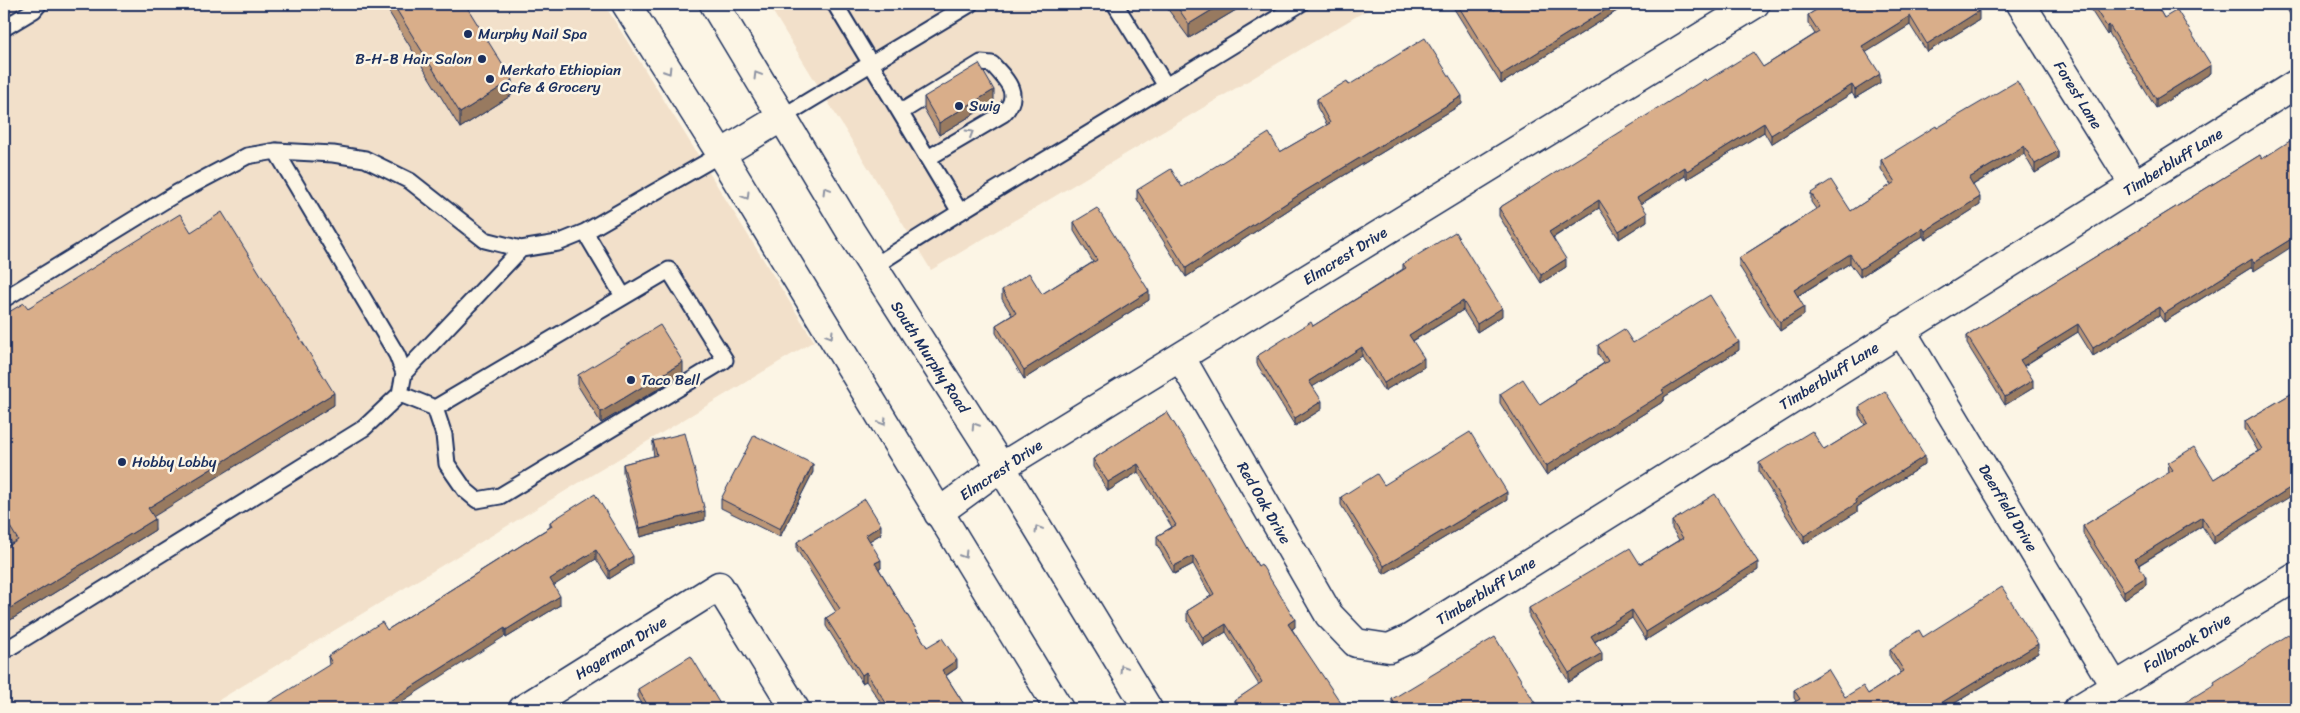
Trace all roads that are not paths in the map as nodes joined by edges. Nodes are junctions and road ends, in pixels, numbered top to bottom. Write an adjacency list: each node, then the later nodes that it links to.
1 (39, 4): 10 (lane)
2 (626, 4): 17 (street, one-way to 17)
3 (714, 4): 15 (street, South Murphy Road, one-way to 3)
4 (835, 4): 11 (lane)
5 (970, 4): 11 (lane)
6 (1115, 4): 13 (lane)
7 (1300, 4): 13 (lane)
8 (1755, 4): 27 (street, Elmcrest Drive)
9 (2021, 4): 19 (street, Forest Lane)
10 (4, 28)
11 (871, 63): 14 (lane); 15 (lane)
12 (2296, 84): 19 (street, Timberbluff Lane)
13 (1166, 86): 20 (lane)
14 (900, 112): 18 (lane); 18 (lane, one-way to 14)
15 (782, 116): 17 (street); 23 (street, South Murphy Road, one-way to 15)
16 (276, 151): 22 (lane); 25 (lane); 28 (lane)
17 (721, 154): 21 (lane); 32 (street, one-way to 32)
18 (928, 158): 20 (lane)
19 (2135, 186): 26 (street, Timberbluff Lane)
20 (960, 212): 23 (lane)
21 (585, 232): 22 (lane); 24 (lane)
22 (521, 249): 28 (lane)
23 (873, 267): 31 (street, South Murphy Road, one-way to 23)
24 (623, 296): 30 (lane); 30 (lane)
25 (4, 299)
26 (1901, 330): 34 (street, Timberbluff Lane); 36 (street, Deerfield Drive)
27 (1181, 358): 31 (street, Elmcrest Drive); 34 (street, Red Oak Drive)
28 (404, 373): 29 (lane)
29 (400, 394): 30 (lane); 35 (lane)
30 (435, 408)
31 (1001, 467): 32 (street, Elmcrest Drive); 40 (street, South Murphy Road, one-way to 31)
32 (938, 513): 39 (street, one-way to 39)
33 (2296, 577): 36 (street, Fallbrook Drive)
34 (1356, 643)
35 (4, 651)
36 (2116, 687): 41 (street, Fallbrook Drive)
37 (523, 709): 38 (street, Hagerman Drive)
38 (795, 709)
39 (1060, 709)
40 (1148, 709)
41 (2078, 709)

